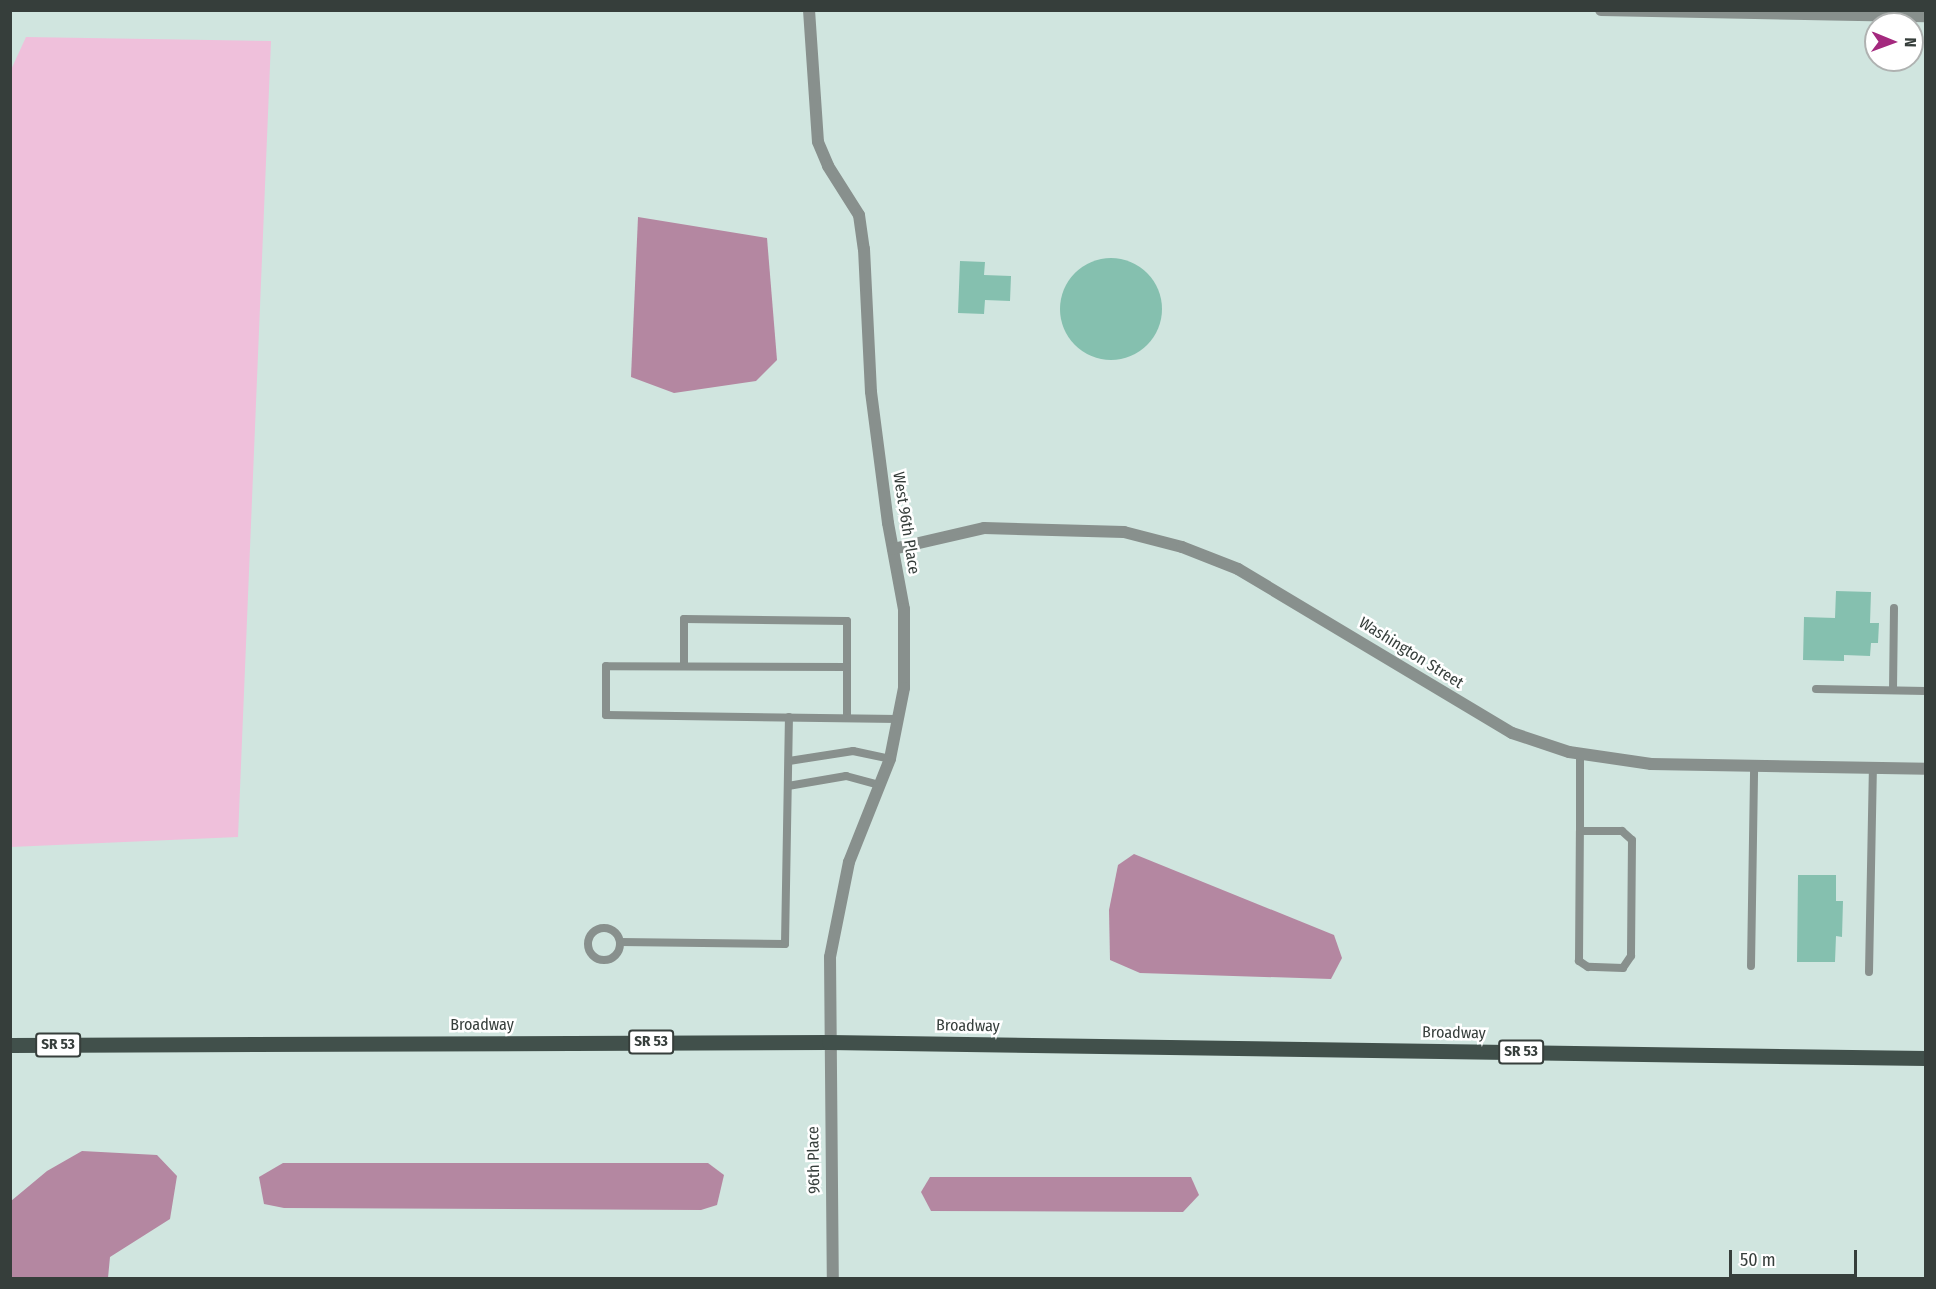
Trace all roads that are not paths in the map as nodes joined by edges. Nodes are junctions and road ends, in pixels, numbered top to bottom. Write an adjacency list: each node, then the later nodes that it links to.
1 (809, 10): 5 (street, West 96th Place)
2 (1601, 10): 3 (street)
3 (1643, 11): 4 (street)
4 (1926, 16)
5 (893, 549): 14 (street, West 96th Place); 15 (street, Washington Street)
6 (1894, 608): 10 (lane)
7 (684, 666): 8 (lane); 8 (lane); 12 (lane)
8 (847, 667): 13 (lane)
9 (1816, 688): 10 (lane)
10 (1893, 690): 11 (lane)
11 (1926, 691)
12 (789, 717): 13 (lane); 17 (lane)
13 (847, 718): 14 (lane)
14 (898, 719): 16 (street, West 96th Place)
15 (1580, 754): 18 (street, Washington Street); 23 (lane)
16 (890, 759): 17 (lane); 21 (street, West 96th Place)
17 (789, 761): 22 (lane)
18 (1754, 766): 19 (street, Washington Street); 25 (lane)
19 (1873, 768): 20 (street, Washington Street); 26 (lane)
20 (1926, 769)
21 (880, 785): 22 (lane); 27 (street, West 96th Place)
22 (788, 786): 24 (lane)
23 (1580, 831): 23 (lane)
24 (620, 942): 24 (lane)
25 (1751, 966)
26 (1869, 972)
27 (829, 1042): 28 (main road, Broadway / SR 53); 29 (main road, Broadway / SR 53); 30 (street, 96th Place)
28 (10, 1045)
29 (1926, 1058)
30 (833, 1278)

